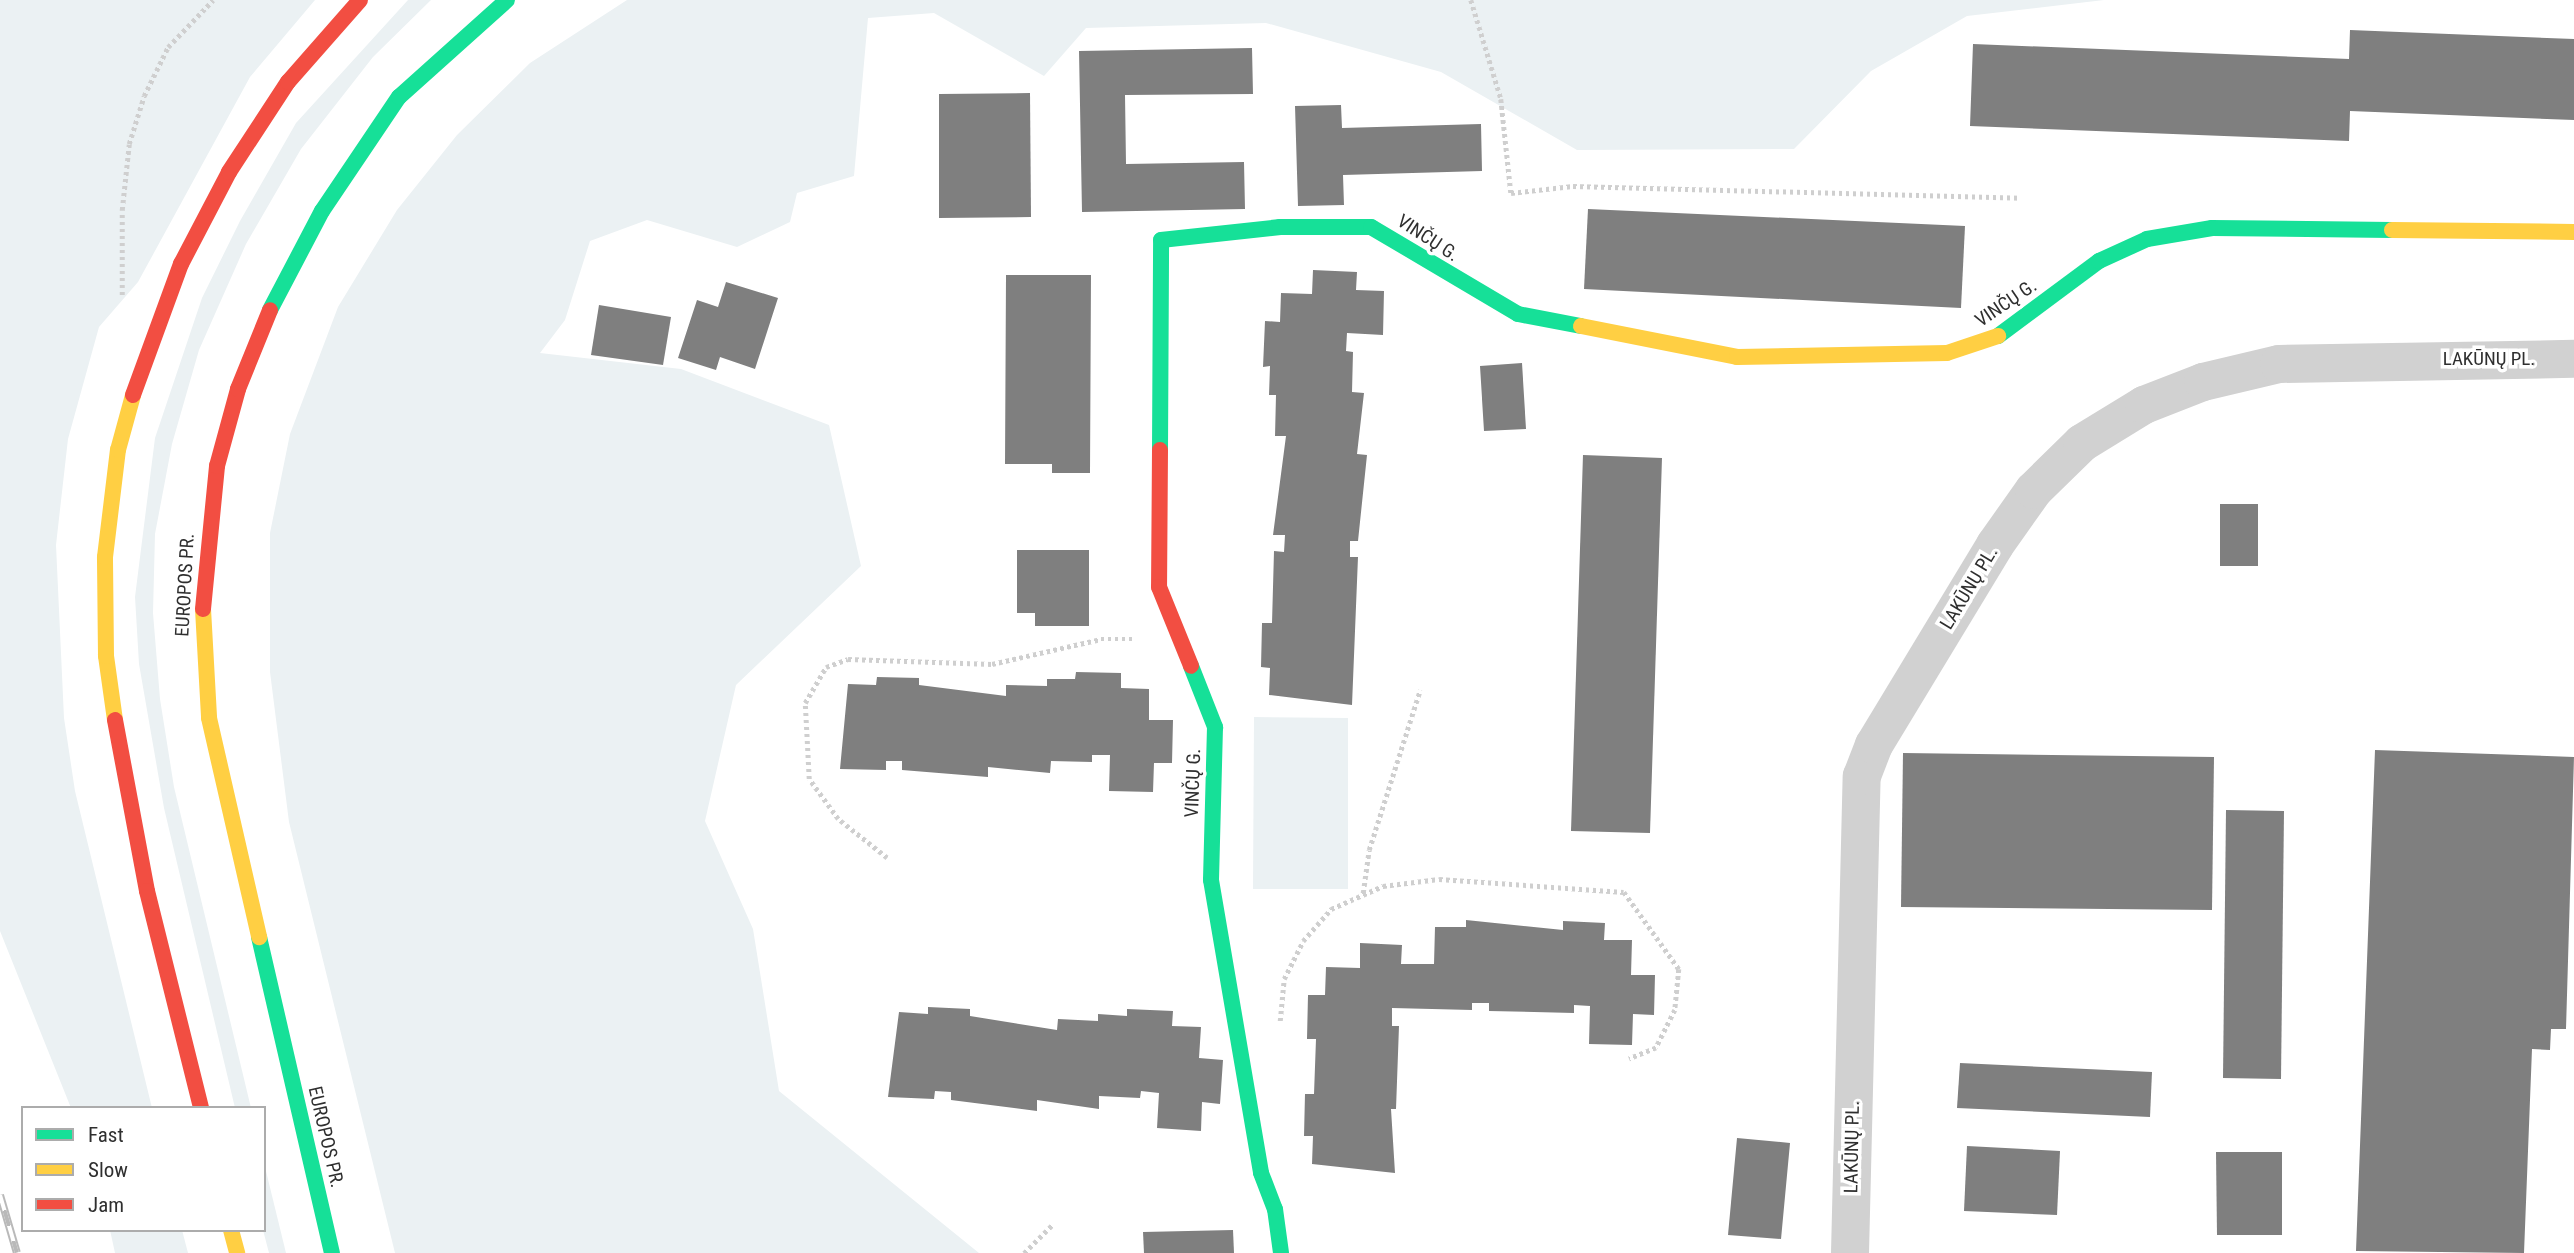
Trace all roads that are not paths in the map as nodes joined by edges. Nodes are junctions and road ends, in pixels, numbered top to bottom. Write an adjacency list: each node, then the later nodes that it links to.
1 (360, 0): 5 (main road)
2 (507, 0): 8 (main road, EUROPOS PR.)
3 (2574, 232): 9 (main road, VINČŲ G.)
4 (2574, 359): 10 (street, LAKŪNŲ PL.)
5 (201, 1106)
6 (232, 1232): 7 (main road)
7 (237, 1253)
8 (332, 1253)
9 (1281, 1253)
10 (1850, 1253)

